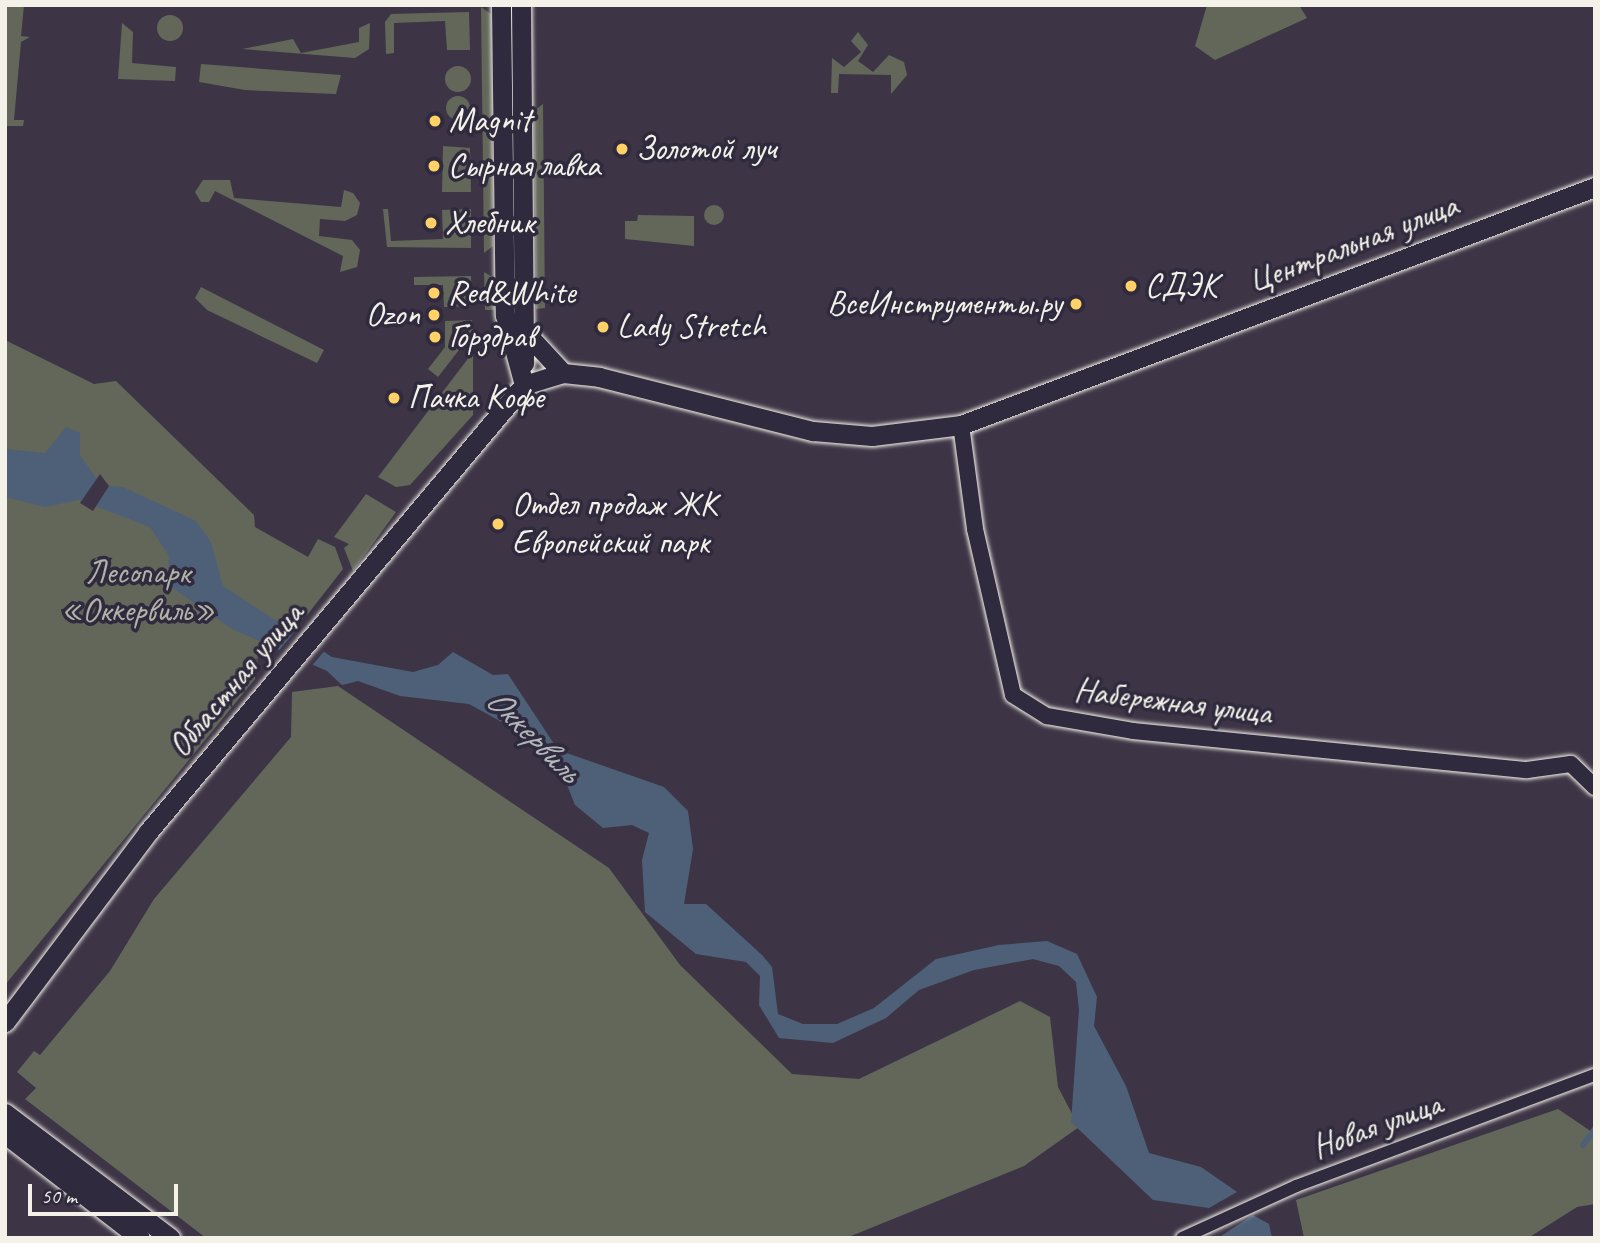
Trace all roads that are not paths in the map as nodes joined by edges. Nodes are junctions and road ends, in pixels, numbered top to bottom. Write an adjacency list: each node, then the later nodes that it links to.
1 (501, 5): 6 (street)
2 (521, 5): 4 (street)
3 (1595, 187): 7 (street, Центральная улица)
4 (526, 332): 5 (street); 6 (street)
5 (563, 373): 6 (street); 7 (street, Центральная улица)
6 (524, 385): 9 (street, Областная улица)
7 (961, 425): 8 (street, Набережная улица)
8 (1595, 787)
9 (5, 1022)
10 (1595, 1075): 15 (street, Новая улица)
11 (5, 1113): 14 (street)
12 (5, 1134): 13 (street)
13 (140, 1238)
14 (170, 1238)
15 (1182, 1238)

